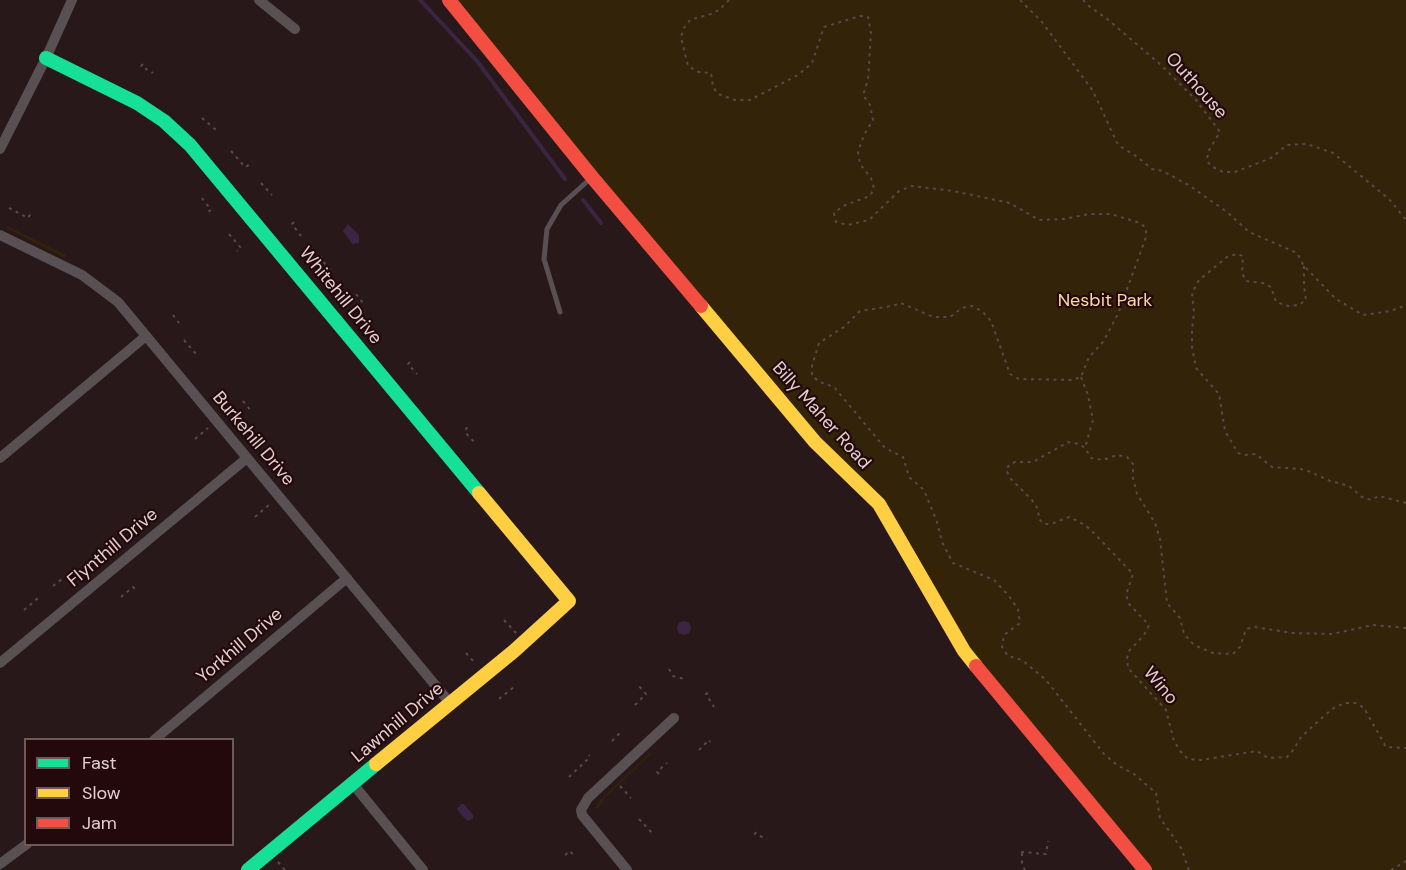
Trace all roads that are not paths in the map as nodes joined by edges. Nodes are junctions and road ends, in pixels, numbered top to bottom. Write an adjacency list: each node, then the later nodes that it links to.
1 (72, 0): 5 (street)
2 (259, 0): 4 (street)
3 (449, 0): 7 (street, Billy Maher Road)
4 (295, 29)
5 (46, 58): 6 (street); 14 (street, Whitehill Drive)
6 (0, 149)
7 (592, 177): 9 (lane); 25 (street, Billy Maher Road)
8 (0, 235): 10 (street, Burkehill Drive)
9 (560, 312)
10 (146, 336): 11 (street); 12 (street, Burkehill Drive)
11 (0, 458)
12 (247, 458): 13 (street, Burkehill Drive); 15 (street, Flynthill Drive)
13 (347, 578): 16 (street, Burkehill Drive); 18 (street, Yorkhill Drive)
14 (568, 601): 16 (street, Lawnhill Drive)
15 (0, 663)
16 (450, 703): 19 (street, Lawnhill Drive)
17 (674, 718): 24 (street)
18 (156, 738)
19 (353, 784): 22 (street, Lawnhill Drive); 23 (street)
20 (24, 846): 21 (street)
21 (0, 864)
22 (248, 870)
23 (423, 870)
24 (627, 870)
25 (1145, 870)

